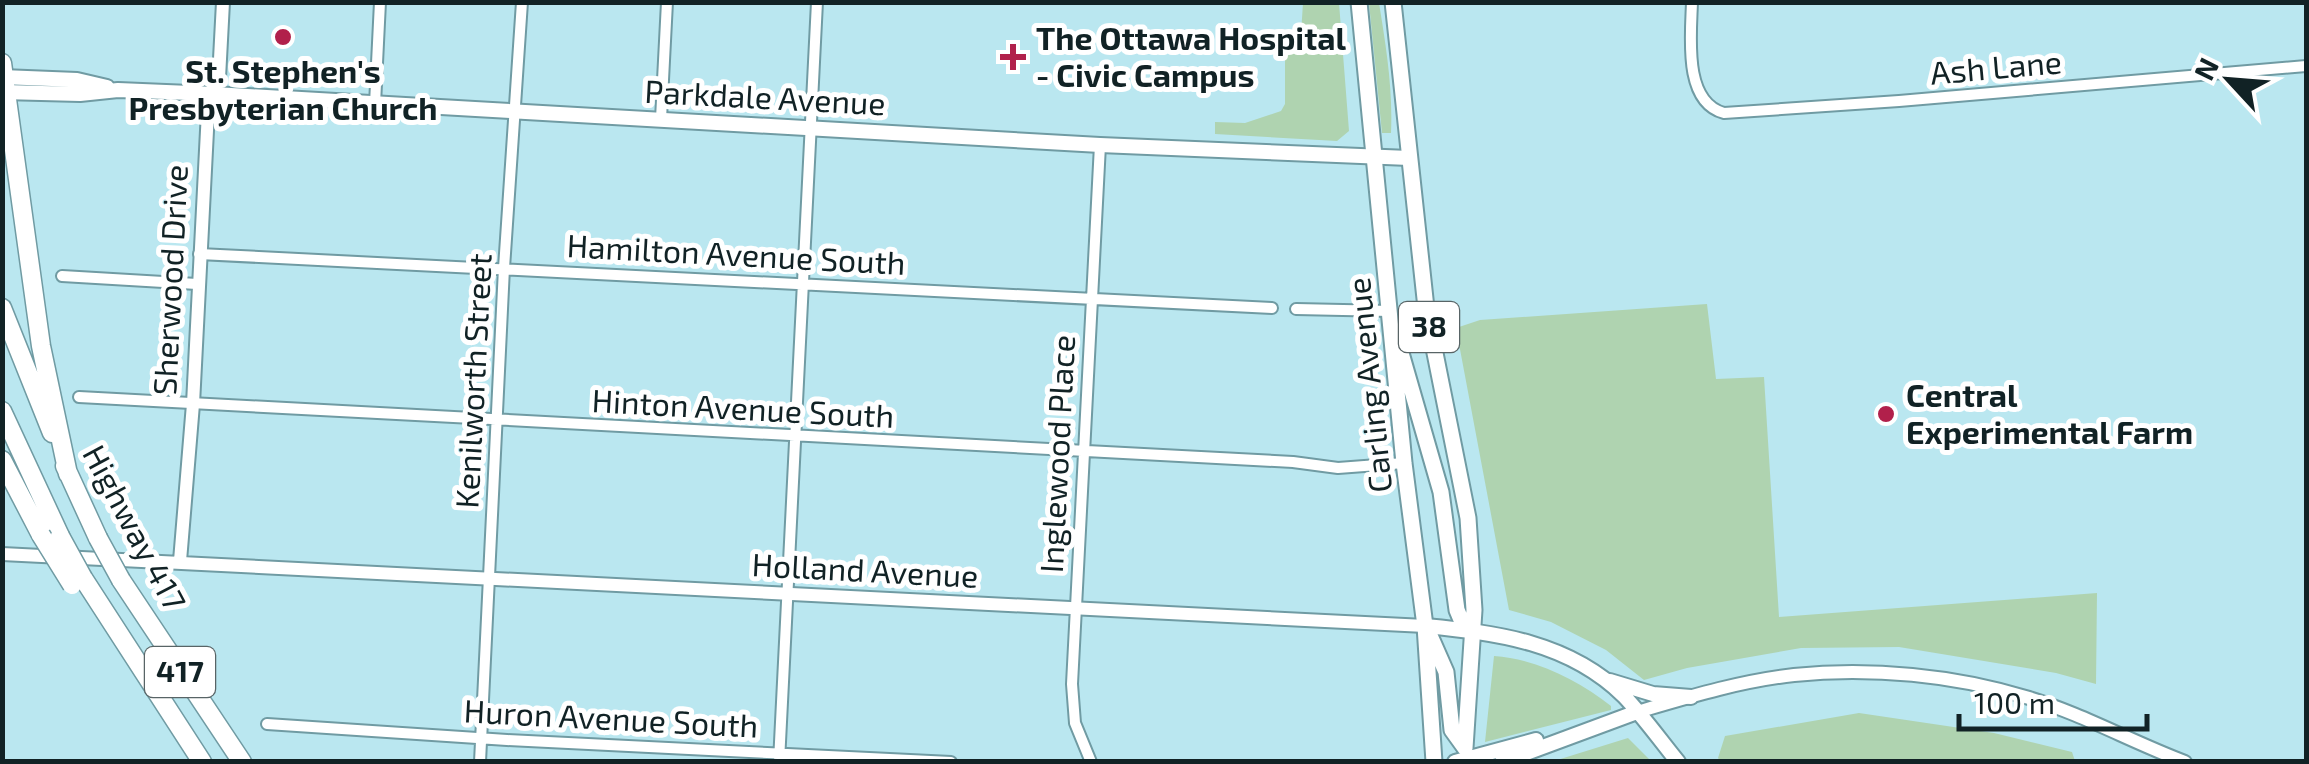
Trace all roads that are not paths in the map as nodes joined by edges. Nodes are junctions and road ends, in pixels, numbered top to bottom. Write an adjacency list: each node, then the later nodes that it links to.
1 (223, 2): 11 (street, Sherwood Drive)
2 (380, 2): 12 (street)
3 (522, 2): 13 (street, Kenilworth Street)
4 (667, 2): 14 (street)
5 (816, 2): 15 (street)
6 (1359, 2): 18 (main road, Carling Avenue / 38)
7 (1393, 2): 17 (main road, Carling Avenue / 38)
8 (1692, 2): 9 (street, Ash Lane)
9 (2306, 66)
10 (4, 81): 11 (main road, Parkdale Avenue); 37 (highway)
11 (214, 94): 12 (main road, Parkdale Avenue); 19 (street, Sherwood Drive)
12 (375, 104): 13 (main road, Parkdale Avenue)
13 (515, 112): 14 (main road, Parkdale Avenue); 20 (street, Kenilworth Street)
14 (660, 119): 15 (main road, Parkdale Avenue)
15 (810, 128): 16 (main road, Parkdale Avenue); 22 (street)
16 (1100, 146): 18 (main road, Parkdale Avenue); 24 (street, Inglewood Place)
17 (1409, 158): 18 (main road, Parkdale Avenue); 45 (main road, Carling Avenue / 38)
18 (1375, 159): 28 (main road, Carling Avenue / 38)
19 (198, 254): 20 (street, Hamilton Avenue South); 23 (street, Sherwood Drive)
20 (504, 268): 22 (street, Hamilton Avenue South); 32 (street, Kenilworth Street)
21 (62, 276): 23 (street)
22 (802, 283): 24 (street, Hamilton Avenue South); 33 (street)
23 (197, 284): 30 (street, Sherwood Drive)
24 (1091, 298): 26 (street, Hamilton Avenue South); 34 (street, Inglewood Place)
25 (2, 308): 37 (highway, Highway 417 / 417)
26 (1272, 308)
27 (1296, 310): 28 (street)
28 (1390, 312): 36 (main road, Carling Avenue / 38); 45 (main road)
29 (79, 397): 30 (street, Hinton Avenue South)
30 (193, 404): 32 (street, Hinton Avenue South); 40 (street, Sherwood Drive)
31 (2, 411): 38 (highway, 417)
32 (498, 422): 33 (street, Hinton Avenue South); 41 (street, Kenilworth Street)
33 (795, 436): 34 (street, Hinton Avenue South); 42 (street)
34 (1082, 450): 36 (street, Hinton Avenue South); 43 (street, Inglewood Place)
35 (2, 460): 38 (highway)
36 (1404, 463): 44 (main road, Carling Avenue / 38)
37 (68, 474): 55 (highway, Highway 417 / 417, bridge)
38 (51, 536): 54 (highway, 417, bridge)
39 (2, 554): 40 (street, Holland Avenue)
40 (180, 561): 41 (street, Holland Avenue)
41 (490, 578): 42 (street, Holland Avenue); 51 (street, Kenilworth Street)
42 (788, 594): 43 (street, Holland Avenue); 52 (street)
43 (1075, 609): 44 (street, Holland Avenue); 58 (street, Inglewood Place)
44 (1426, 626): 45 (main road, Holland Avenue); 53 (main road); 59 (main road, Carling Avenue / 38)
45 (1473, 630): 46 (main road, Holland Avenue); 53 (main road, Carling Avenue / 38)
46 (1604, 680): 47 (main road); 48 (main road, Holland Avenue)
47 (1691, 697): 48 (street); 62 (street)
48 (1637, 712): 50 (main road); 61 (main road, Holland Avenue)
49 (268, 724): 51 (street, Huron Avenue South)
50 (1567, 736): 53 (main road); 60 (main road)
51 (482, 739): 52 (street, Huron Avenue South); 56 (street, Kenilworth Street)
52 (780, 757): 57 (street, Huron Avenue South)
53 (1462, 757)
54 (202, 762)
55 (242, 762)
56 (480, 762)
57 (952, 762)
58 (1091, 762)
59 (1434, 762)
60 (1502, 762)
61 (1678, 762)
62 (2184, 762)

